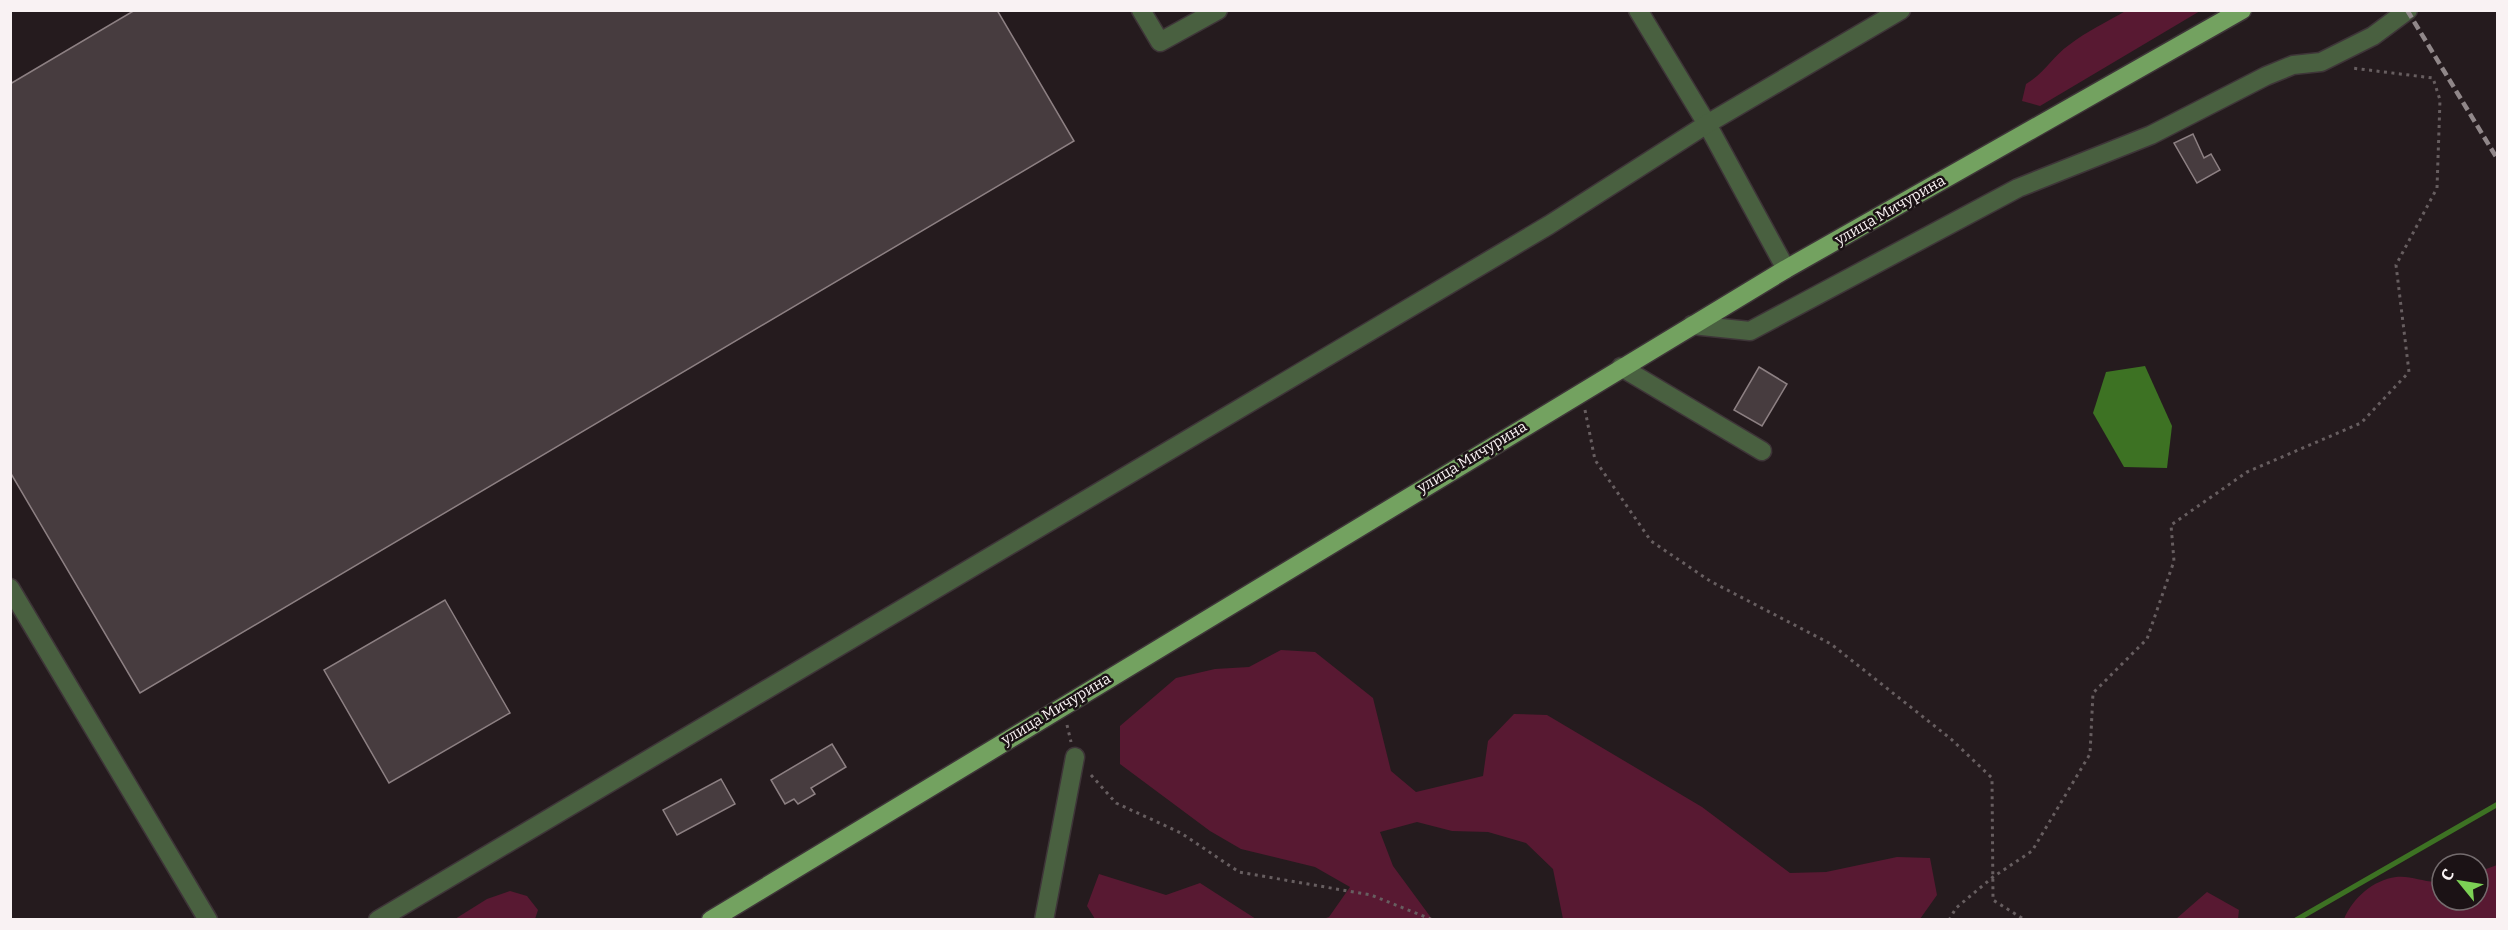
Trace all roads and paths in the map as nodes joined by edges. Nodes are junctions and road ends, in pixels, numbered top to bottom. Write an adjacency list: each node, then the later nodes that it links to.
1 (1141, 10): 2 (lane)
2 (1218, 10)
3 (1638, 10): 8 (lane)
4 (1901, 10): 8 (lane)
5 (2242, 10): 9 (main road, улица Мичурина)
6 (2408, 10): 10 (lane)
7 (2346, 67): 17 (path)
8 (1707, 124): 9 (lane); 19 (lane)
9 (1786, 269): 10 (main road, улица Мичурина)
10 (1692, 325): 11 (main road, улица Мичурина)
11 (1621, 367): 12 (main road, улица Мичурина); 13 (lane)
12 (1582, 391): 15 (main road, улица Мичурина); 17 (path)
13 (1762, 450)
14 (10, 588): 18 (lane)
15 (1062, 706): 16 (path); 20 (main road, улица Мичурина)
16 (1075, 757): 21 (lane); 22 (path)
17 (1993, 876): 23 (path); 24 (path)
18 (208, 920)
19 (378, 920)
20 (711, 920)
21 (1044, 920)
22 (1433, 920)
23 (1949, 920)
24 (2025, 920)

